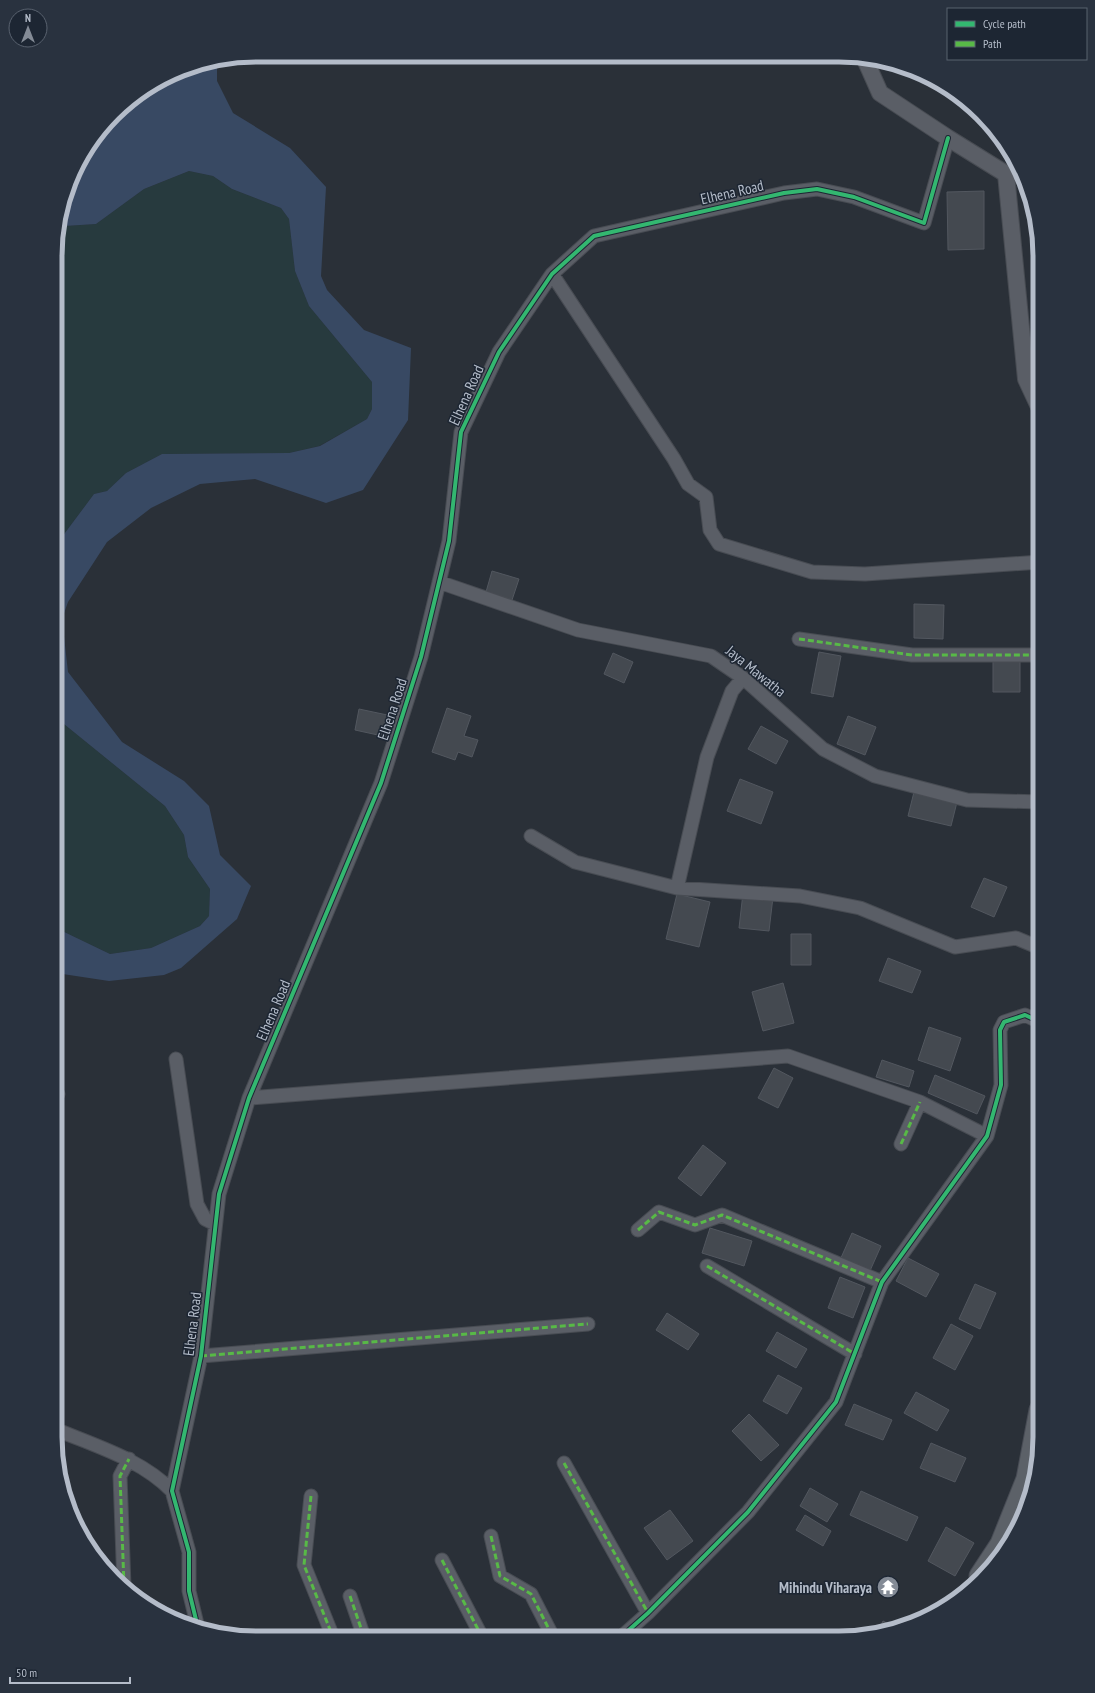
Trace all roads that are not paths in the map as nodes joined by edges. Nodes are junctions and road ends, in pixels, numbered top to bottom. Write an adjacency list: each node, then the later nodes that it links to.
1 (867, 65): 2 (street)
2 (948, 138): 3 (street); 4 (street, Elhena Road)
3 (1014, 173): 5 (street)
4 (552, 274): 6 (street); 7 (street, Elhena Road)
5 (1033, 394)
6 (1033, 562)
7 (439, 582): 10 (street, Jaya Mawatha); 17 (street, Elhena Road)
8 (799, 639): 9 (street)
9 (1033, 655)
10 (743, 678): 11 (street, Jaya Mawatha); 13 (street)
11 (1033, 802)
12 (530, 836): 13 (street)
13 (677, 888): 14 (street)
14 (1033, 945)
15 (1033, 1019): 19 (street)
16 (176, 1059): 21 (street)
17 (249, 1098): 18 (street); 21 (street, Elhena Road)
18 (920, 1102): 19 (street); 20 (street)
19 (988, 1136): 24 (street)
20 (901, 1144)
21 (215, 1224): 27 (street, Elhena Road)
22 (638, 1230): 24 (street)
23 (707, 1266): 26 (street)
24 (882, 1282): 26 (street)
25 (588, 1324): 27 (street)
26 (855, 1354): 39 (street)
27 (201, 1356): 31 (street, Elhena Road)
28 (62, 1432): 29 (street)
29 (129, 1460): 31 (street); 37 (street)
30 (564, 1463): 39 (street)
31 (172, 1491): 40 (street, Elhena Road)
32 (1024, 1493): 35 (main road)
33 (310, 1496): 41 (street)
34 (491, 1536): 44 (street)
35 (1002, 1542)
36 (442, 1560): 43 (street)
37 (124, 1579)
38 (350, 1596): 42 (street)
39 (648, 1613): 45 (street)
40 (196, 1622)
41 (331, 1631)
42 (362, 1631)
43 (479, 1631)
44 (550, 1631)
45 (628, 1631)

